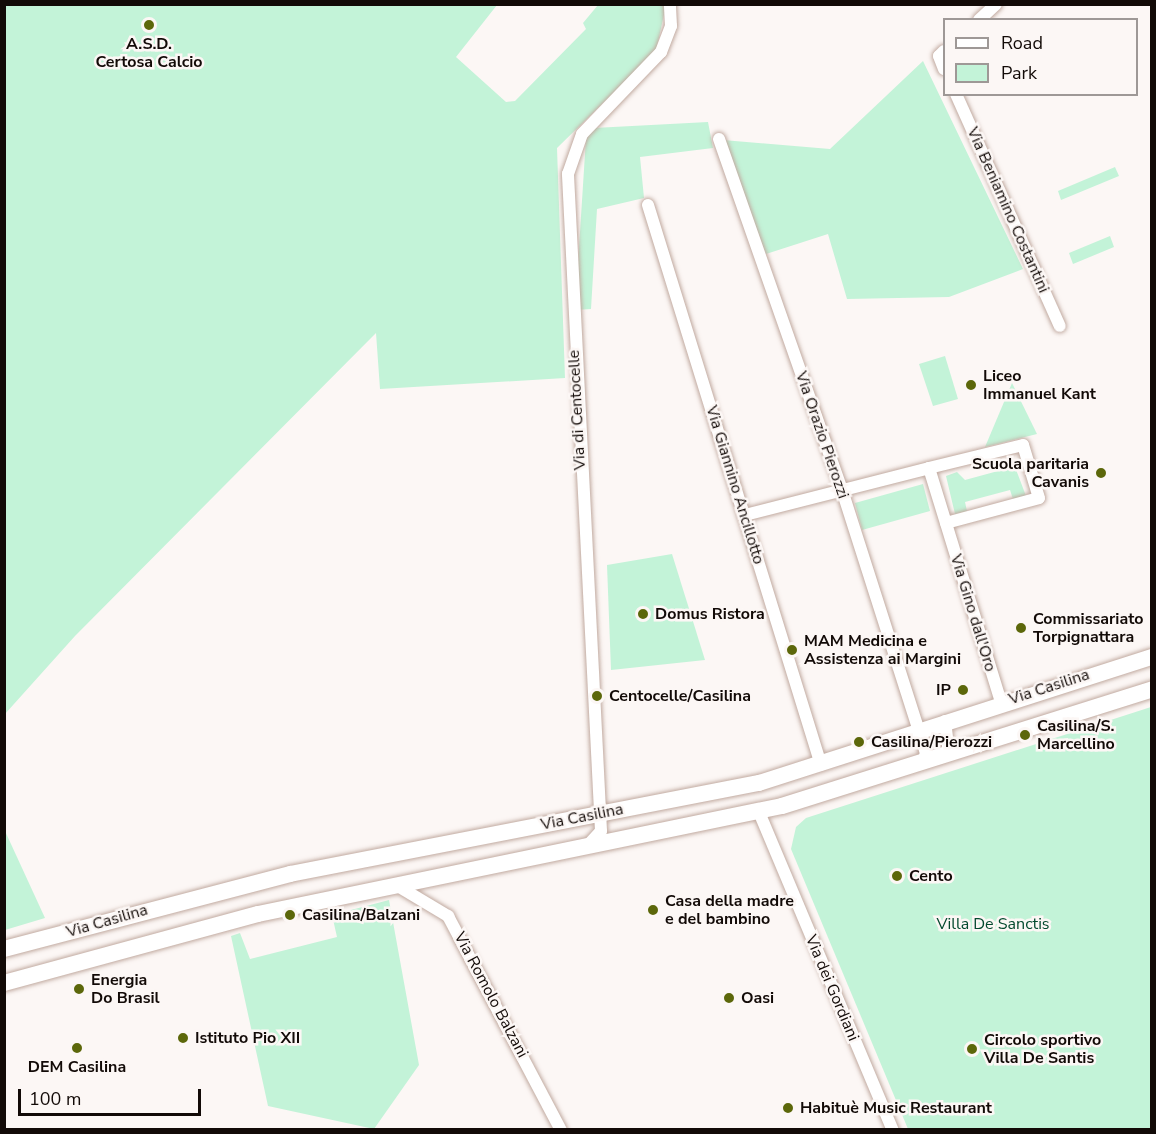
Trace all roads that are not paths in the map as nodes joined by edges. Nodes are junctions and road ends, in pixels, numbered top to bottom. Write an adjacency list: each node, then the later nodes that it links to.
1 (670, 4): 21 (street, Via di Centocelle)
2 (996, 4): 3 (street)
3 (981, 18)
4 (957, 96): 7 (street, Via Beniamino Costantini)
5 (719, 139): 9 (street, Via Orazio Pierozzi)
6 (648, 205): 10 (street, Via Giannino Ancillotto)
7 (1060, 326)
8 (929, 468): 9 (street); 11 (street, Via Gino dall'Oro); 11 (street)
9 (842, 490): 10 (street); 16 (street, Via Orazio Pierozzi)
10 (745, 515): 19 (street, Via Giannino Ancillotto)
11 (946, 523): 14 (street, Via Gino dall'Oro)
12 (1152, 657): 14 (main road, Via Casilina)
13 (1152, 689): 17 (main road, Via Casilina)
14 (1001, 702): 15 (main road, Via Casilina)
15 (945, 721): 16 (main road, Via Casilina); 17 (street)
16 (920, 732): 18 (street, Via Orazio Pierozzi); 19 (main road, Via Casilina)
17 (955, 751): 18 (main road, Via Casilina)
18 (923, 762): 20 (main road, Via Casilina)
19 (821, 765): 21 (main road, Via Casilina)
20 (759, 812): 22 (main road, Via Casilina); 27 (street, Via dei Gordiani)
21 (600, 814): 22 (street, Via di Centocelle); 24 (main road, Via Casilina)
22 (587, 846): 23 (main road, Via Casilina)
23 (395, 885): 25 (main road, Via Casilina); 26 (street, Via Romolo Balzani)
24 (4, 950)
25 (4, 983)
26 (561, 1130)
27 (893, 1130)

